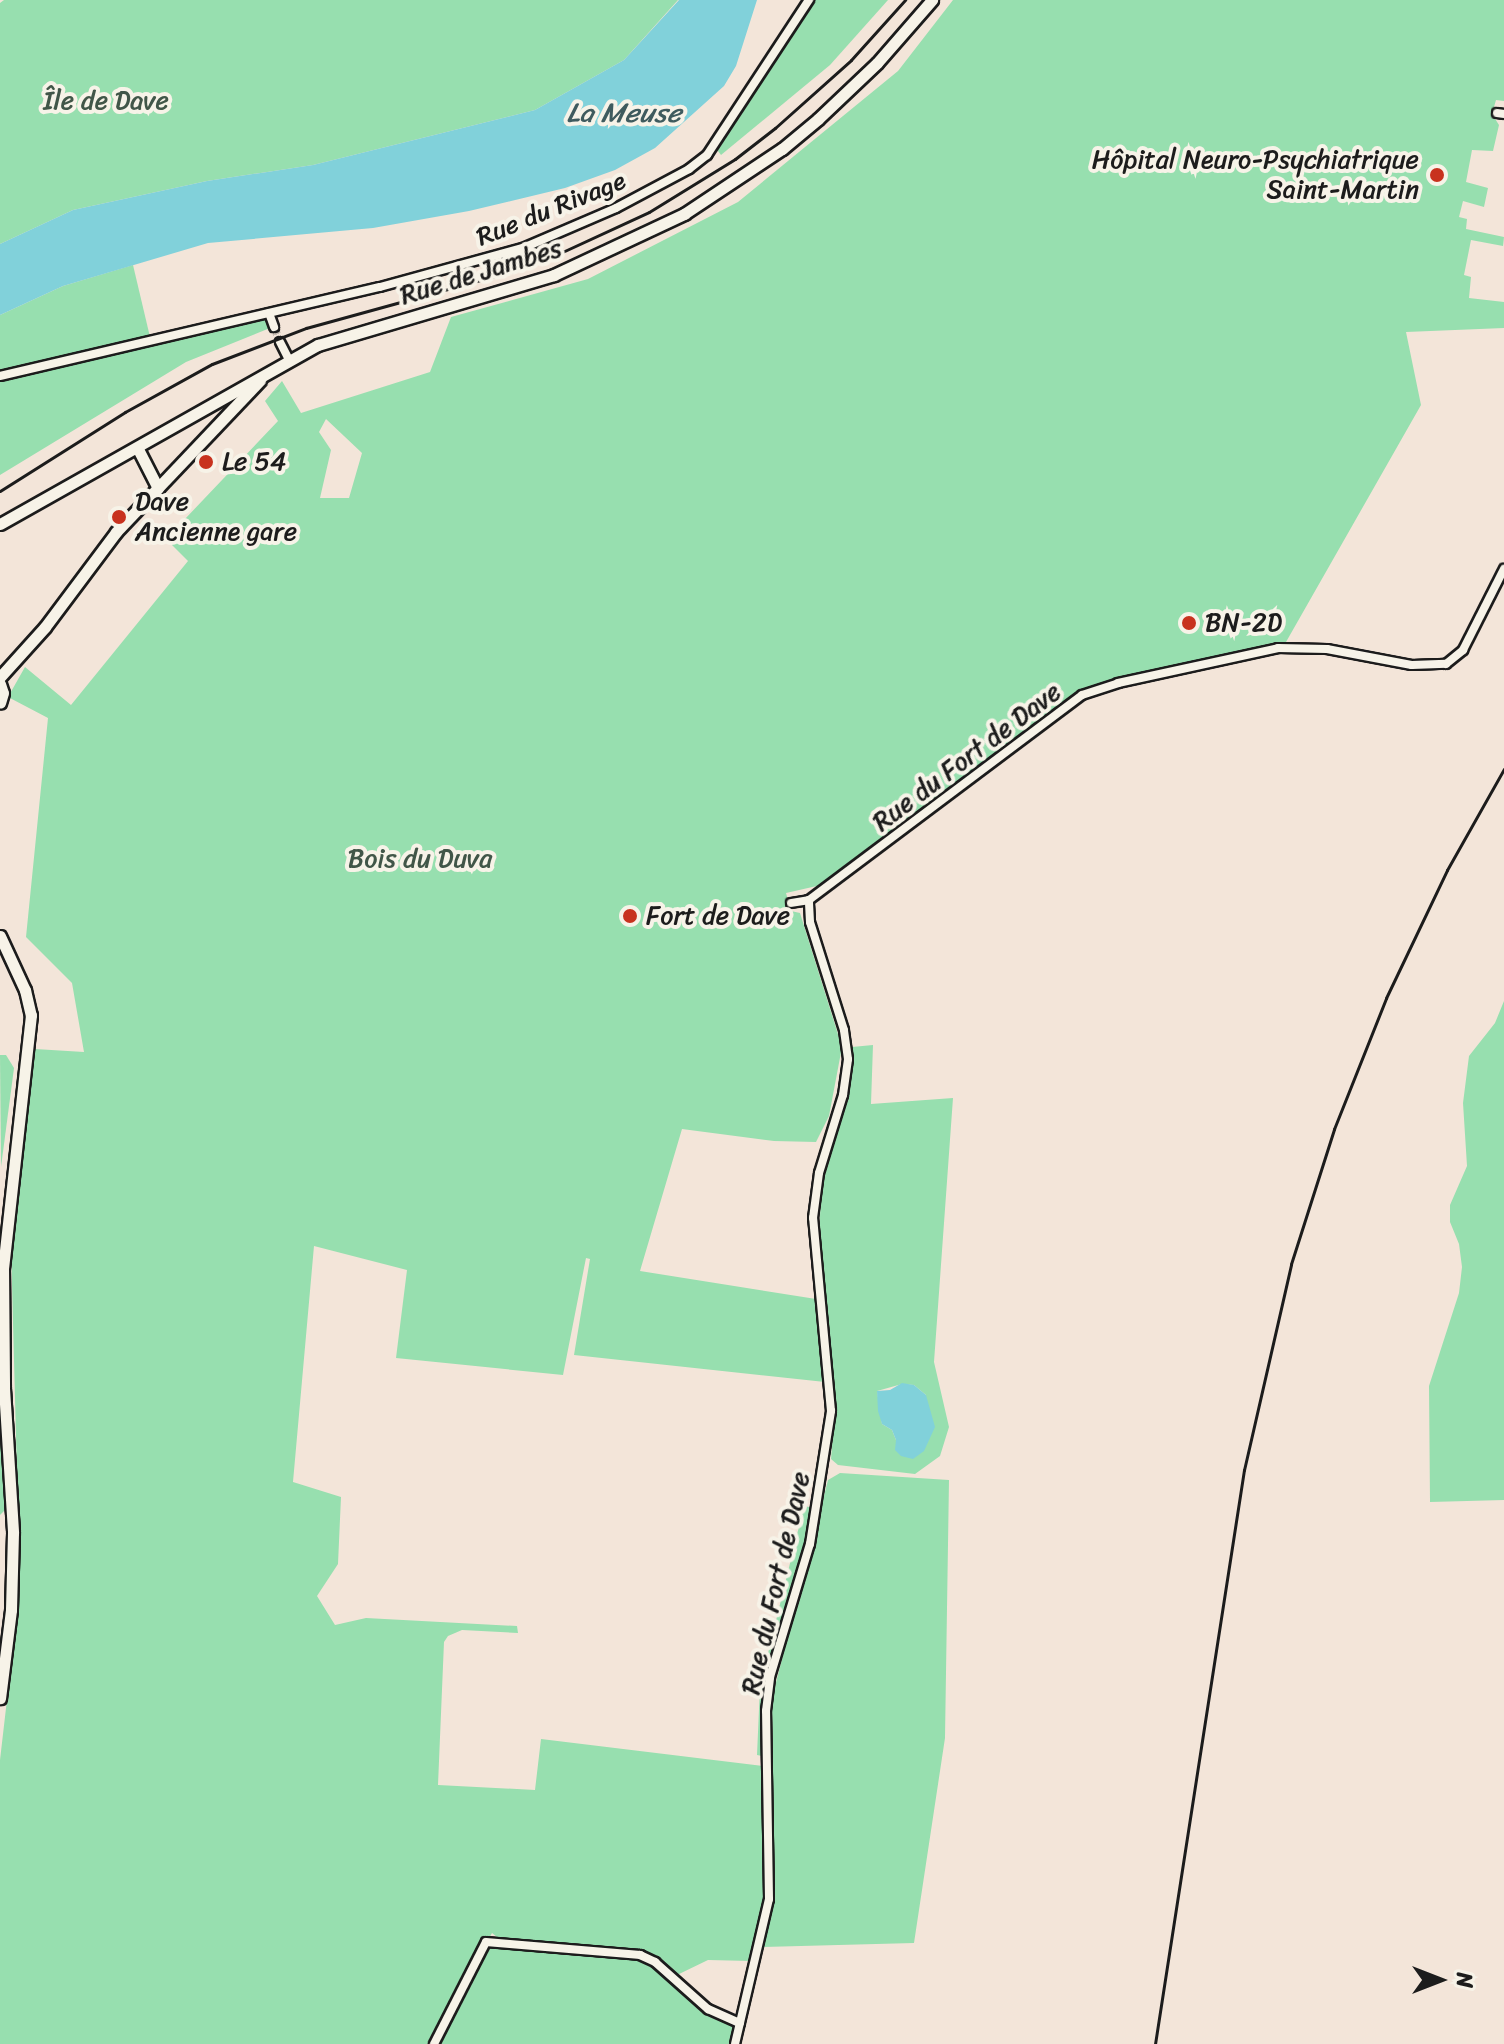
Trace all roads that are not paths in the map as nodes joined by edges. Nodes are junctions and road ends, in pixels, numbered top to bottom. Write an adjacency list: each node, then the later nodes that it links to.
1 (809, 0): 3 (street, Rue du Rivage)
2 (932, 0): 6 (street, Rue de Jambes)
3 (269, 313): 4 (street); 8 (street, Rue du Rivage)
4 (274, 327)
5 (280, 342): 6 (street)
6 (289, 360): 7 (street, Rue de Jambes)
7 (266, 374): 9 (street, Rue de Jambes); 10 (street)
8 (0, 376)
9 (138, 449): 10 (street); 11 (street, Rue de Jambes)
10 (158, 488): 13 (street)
11 (0, 524)
12 (1504, 569): 16 (street, Rue du Fort de Dave)
13 (0, 677)
14 (0, 684): 15 (street)
15 (0, 703)
16 (809, 900): 17 (street, Rue du Fort de Dave); 20 (street, Rue du Fort de Dave)
17 (791, 903)
18 (0, 936): 19 (street)
19 (0, 1698)
20 (740, 2023): 21 (street); 22 (street, Rue du Fort de Dave)
21 (434, 2044)
22 (735, 2044)

